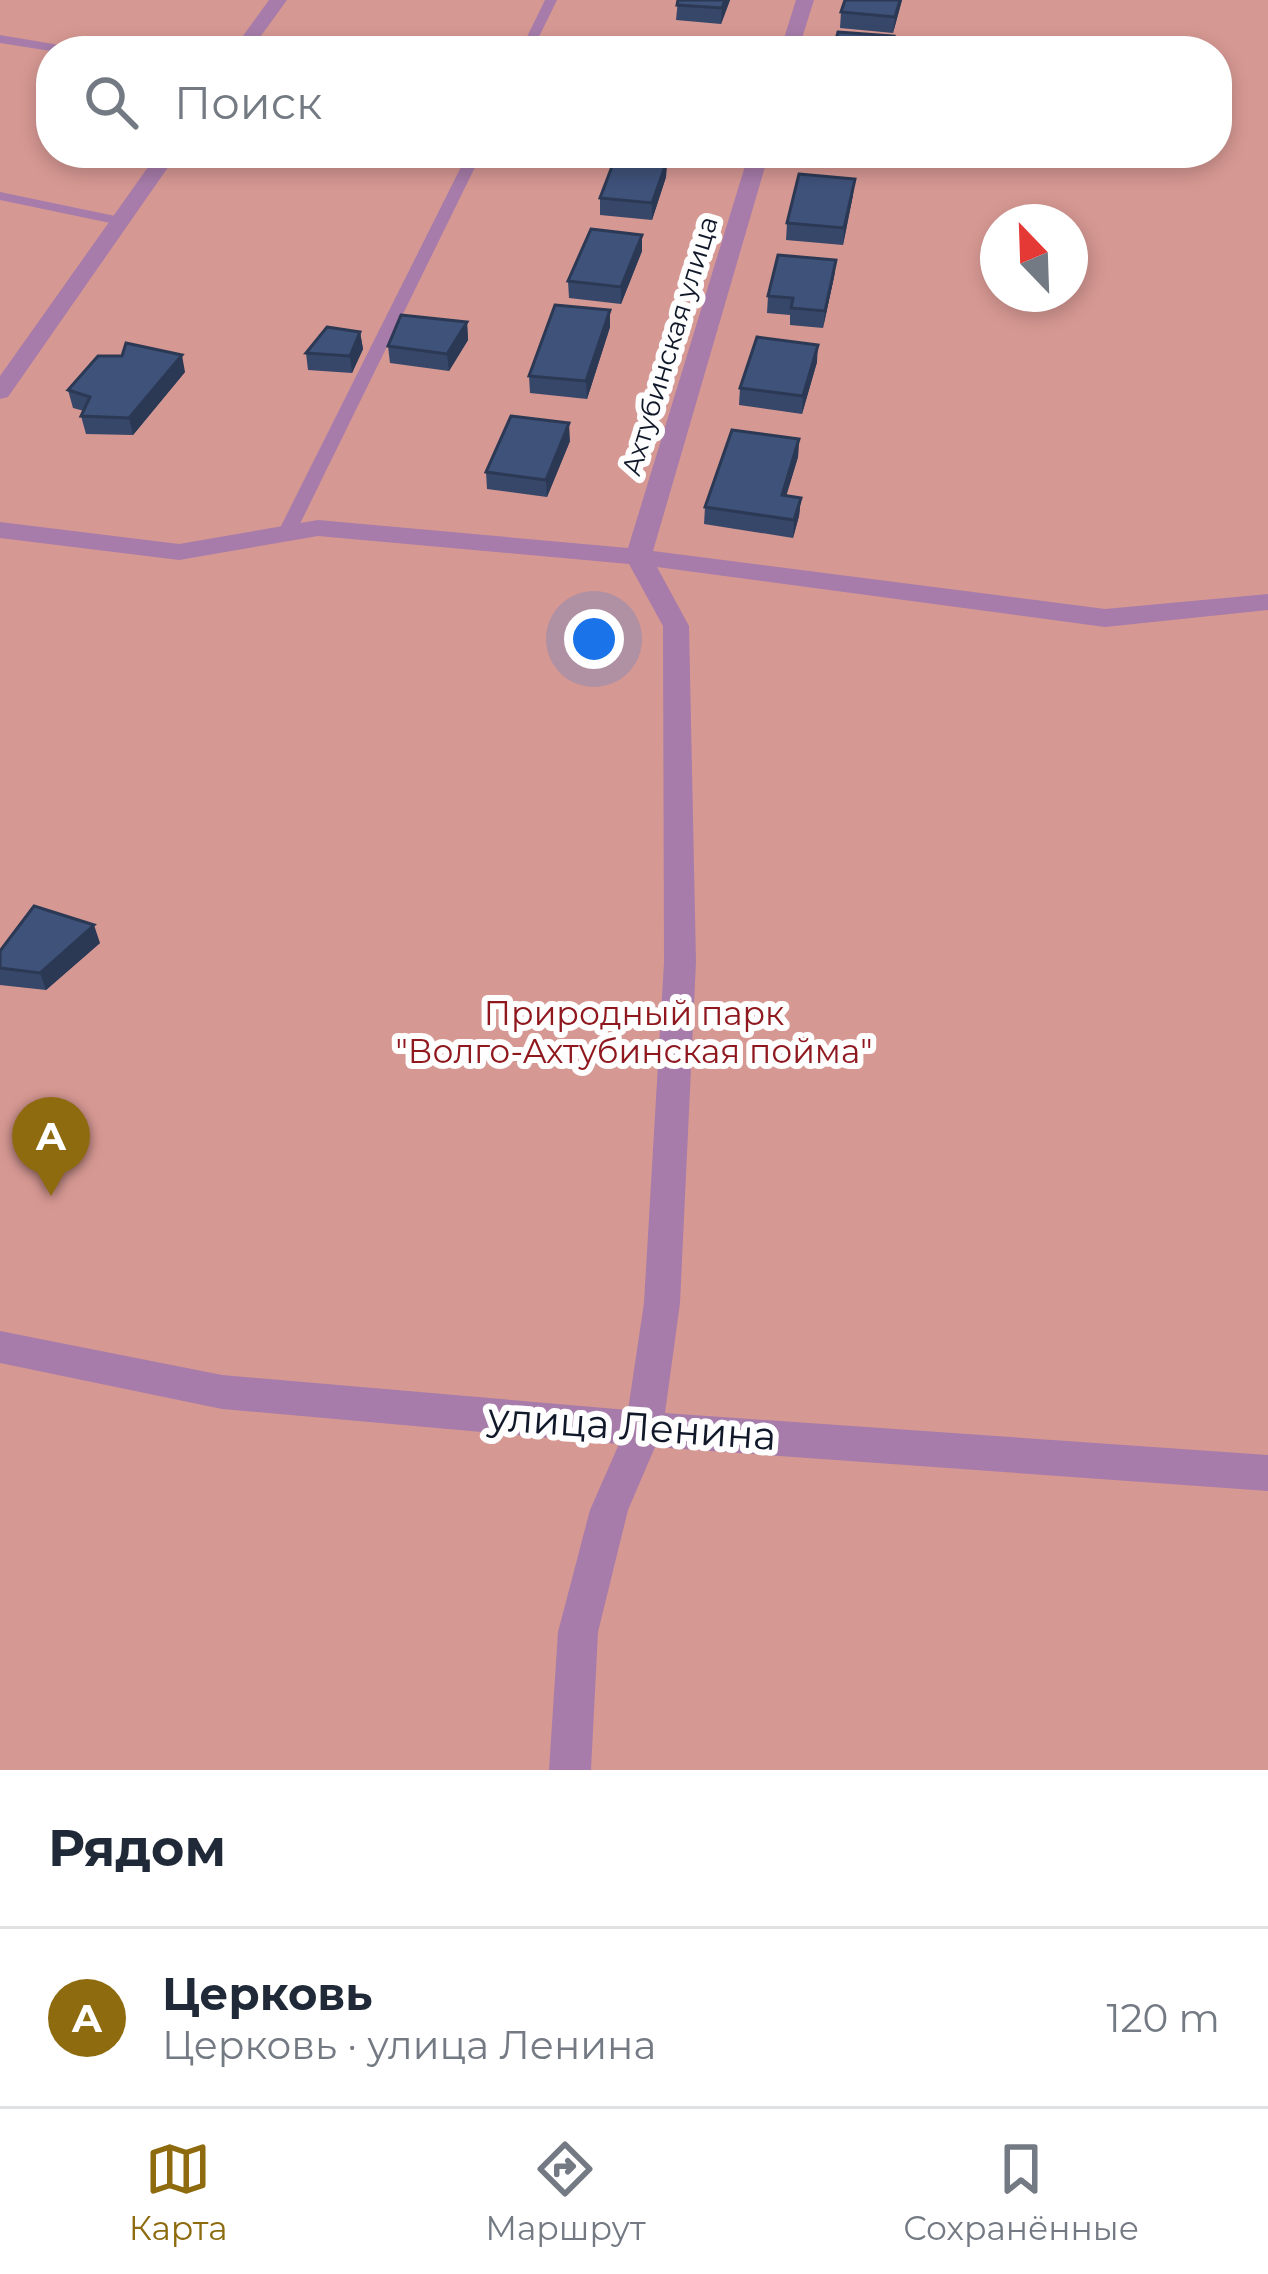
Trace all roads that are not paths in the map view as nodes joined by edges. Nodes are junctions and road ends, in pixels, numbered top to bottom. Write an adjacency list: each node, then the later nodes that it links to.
1 (278, 0): 4 (street)
2 (551, 0): 5 (lane)
3 (805, 0): 6 (street)
4 (252, 36)
5 (533, 36)
6 (794, 36)
7 (0, 39): 8 (lane)
8 (36, 45)
9 (158, 168): 13 (street)
10 (468, 168): 16 (lane)
11 (755, 168): 17 (street, Ахтубинская улица)
12 (0, 196): 13 (lane)
13 (121, 221): 14 (street)
14 (0, 392)
15 (0, 530): 16 (street)
16 (286, 534): 17 (street)
17 (638, 557): 18 (street); 20 (street)
18 (1268, 602)
19 (0, 1347): 20 (street, улица Ленина)
20 (644, 1429): 21 (street, улица Ленина); 22 (street)
21 (1268, 1473)
22 (570, 1770)

